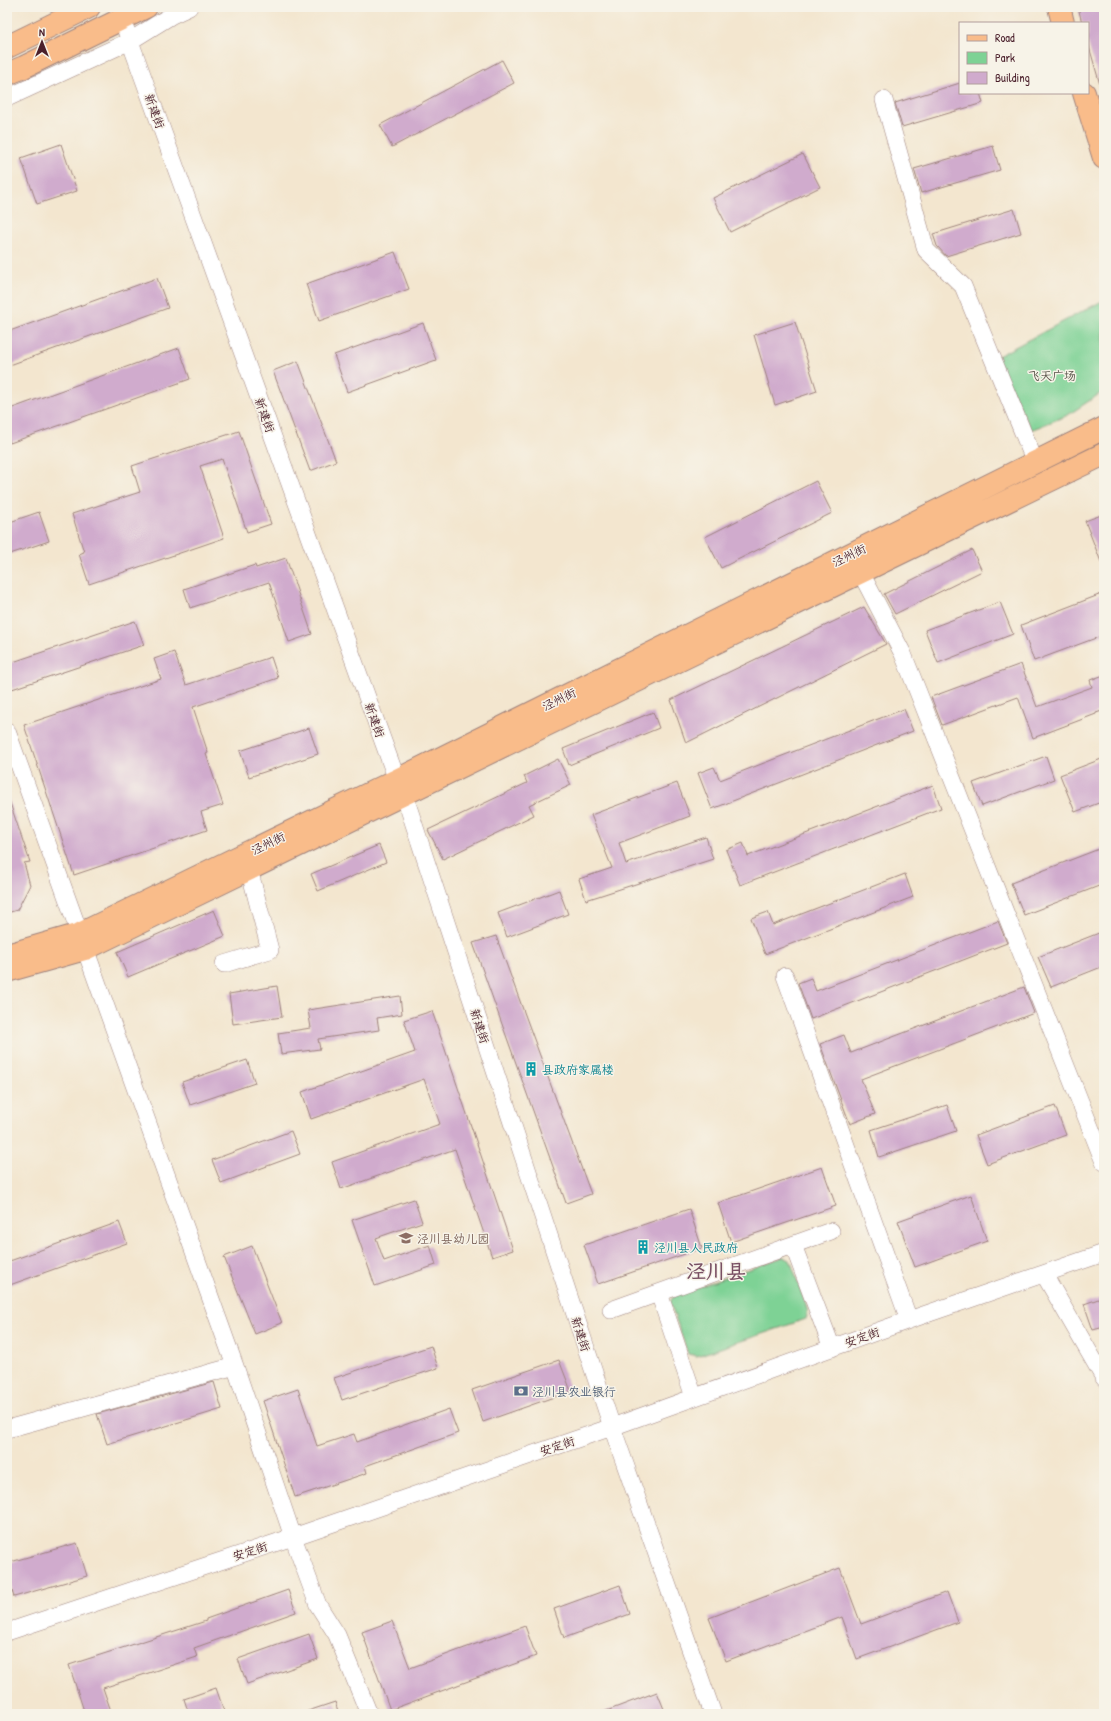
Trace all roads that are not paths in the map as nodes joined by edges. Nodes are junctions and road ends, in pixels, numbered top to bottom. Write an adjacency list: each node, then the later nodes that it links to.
1 (88, 7): 8 (main road)
2 (146, 7): 5 (main road)
3 (189, 7): 7 (street)
4 (1058, 7): 6 (main road)
5 (122, 19): 7 (street, 新建街); 9 (main road)
6 (1063, 22)
7 (130, 41): 11 (street); 19 (street, 新建街)
8 (7, 46)
9 (7, 74)
10 (1084, 94): 13 (main road)
11 (7, 98)
12 (884, 100): 16 (street)
13 (1104, 158)
14 (1104, 428): 16 (main road, 泾州街)
15 (1104, 454): 17 (main road, 泾州街)
16 (1035, 462): 19 (main road, 泾州街)
17 (861, 573): 19 (main road, 泾州街); 26 (street)
18 (7, 731): 21 (street)
19 (400, 787): 20 (main road, 泾州街); 21 (main road, 泾州街); 38 (street, 新建街)
20 (249, 869): 21 (main road, 泾州街); 23 (street)
21 (83, 942): 22 (main road, 泾州街); 24 (main road, 泾州街); 35 (street)
22 (7, 955)
23 (224, 964)
24 (7, 972)
25 (785, 976): 33 (street)
26 (1104, 1162)
27 (831, 1231): 28 (street)
28 (793, 1245): 31 (street); 34 (street)
29 (1104, 1253): 30 (street, 安定街)
30 (1044, 1274): 33 (street, 安定街); 36 (street)
31 (659, 1292): 32 (street); 37 (street)
32 (611, 1310)
33 (909, 1320): 34 (street, 安定街)
34 (832, 1348): 37 (street, 安定街)
35 (235, 1366): 39 (street); 40 (street)
36 (1104, 1378)
37 (694, 1397): 38 (street, 安定街)
38 (612, 1427): 40 (street, 安定街); 43 (street, 新建街)
39 (7, 1429)
40 (293, 1537): 41 (street, 安定街); 42 (street)
41 (7, 1632)
42 (369, 1714)
43 (713, 1714)

